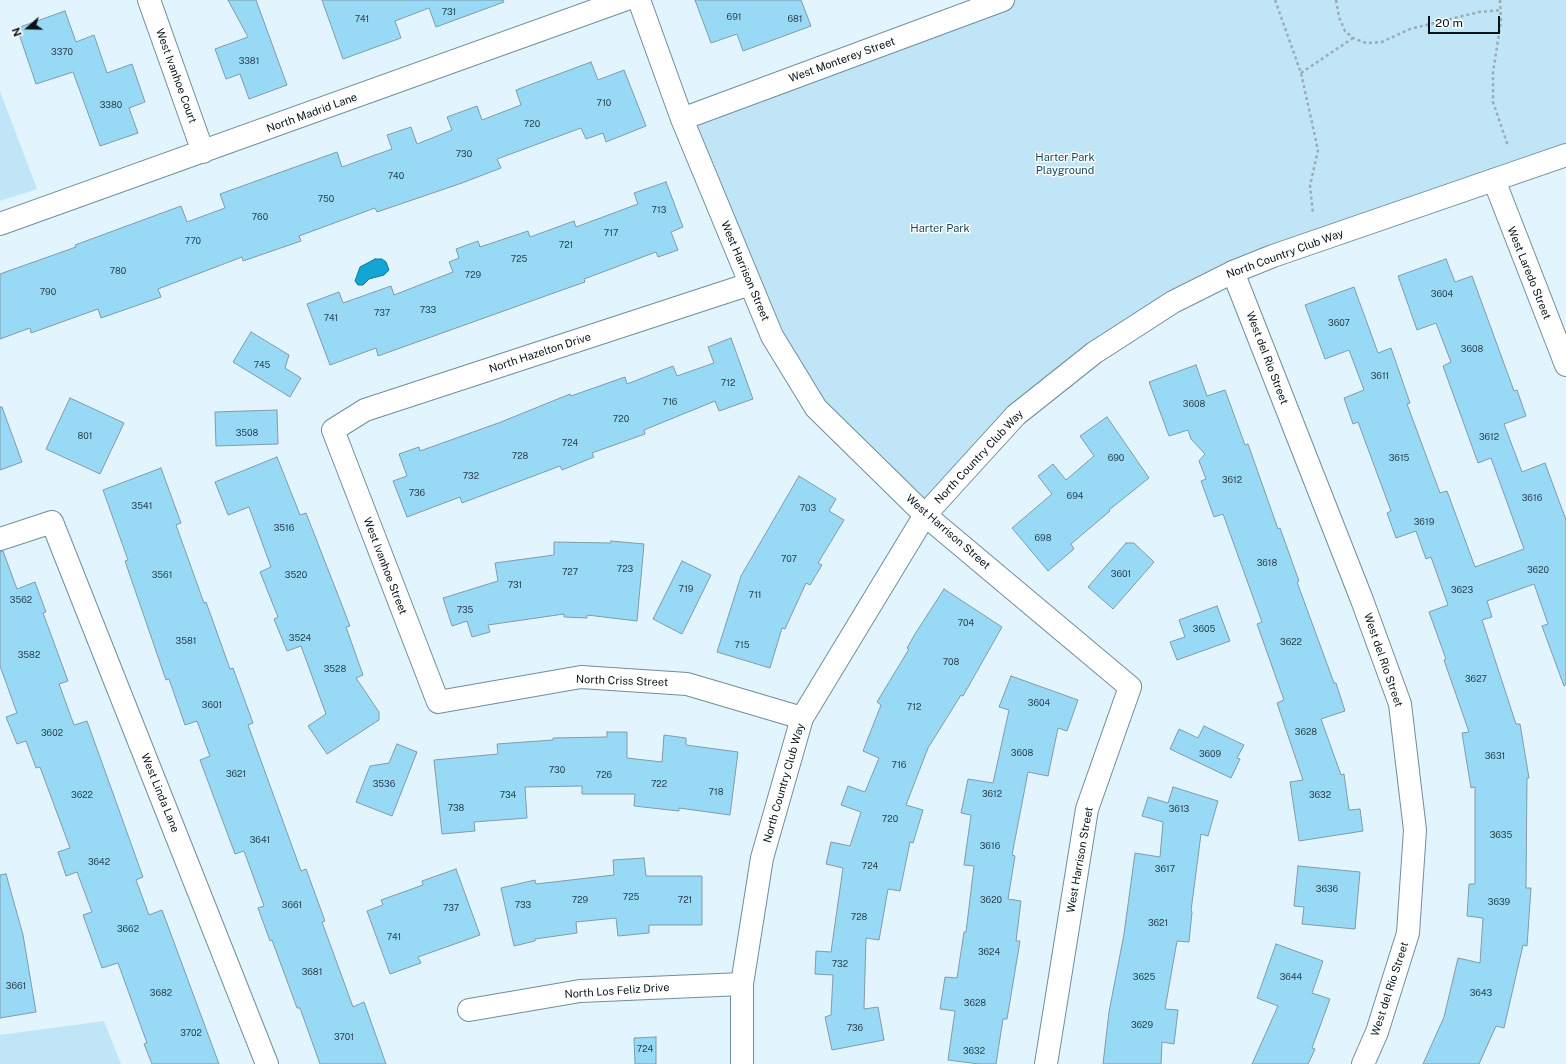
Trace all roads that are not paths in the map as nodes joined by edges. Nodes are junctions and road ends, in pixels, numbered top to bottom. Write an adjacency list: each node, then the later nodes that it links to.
1 (149, 0): 6 (street, West Ivanhoe Court)
2 (624, 0): 6 (street, North Madrid Lane)
3 (640, 0): 5 (street, West Harrison Street)
4 (1003, 0): 5 (street, West Monterey Street)
5 (682, 120): 11 (street, West Harrison Street)
6 (203, 152): 9 (street, North Madrid Lane)
7 (1566, 155): 8 (street, North Country Club Way)
8 (1494, 180): 10 (street, North Country Club Way); 12 (street, West Laredo Street)
9 (0, 224)
10 (1233, 272): 14 (street, North Country Club Way); 23 (street, West del Rio Street)
11 (750, 284): 13 (street, North Hazelton Drive); 14 (street, West Harrison Street)
12 (1566, 365)
13 (332, 430): 16 (street, West Ivanhoe Street)
14 (926, 515): 17 (street, North Country Club Way); 22 (street, West Harrison Street)
15 (0, 539): 20 (street, West Linda Lane)
16 (438, 702): 17 (street, North Criss Street)
17 (802, 718): 18 (street, North Country Club Way)
18 (742, 984): 19 (street, North Los Feliz Drive); 21 (street, North Country Club Way)
19 (469, 1010)
20 (267, 1064)
21 (742, 1064)
22 (1046, 1064)
23 (1363, 1064)

